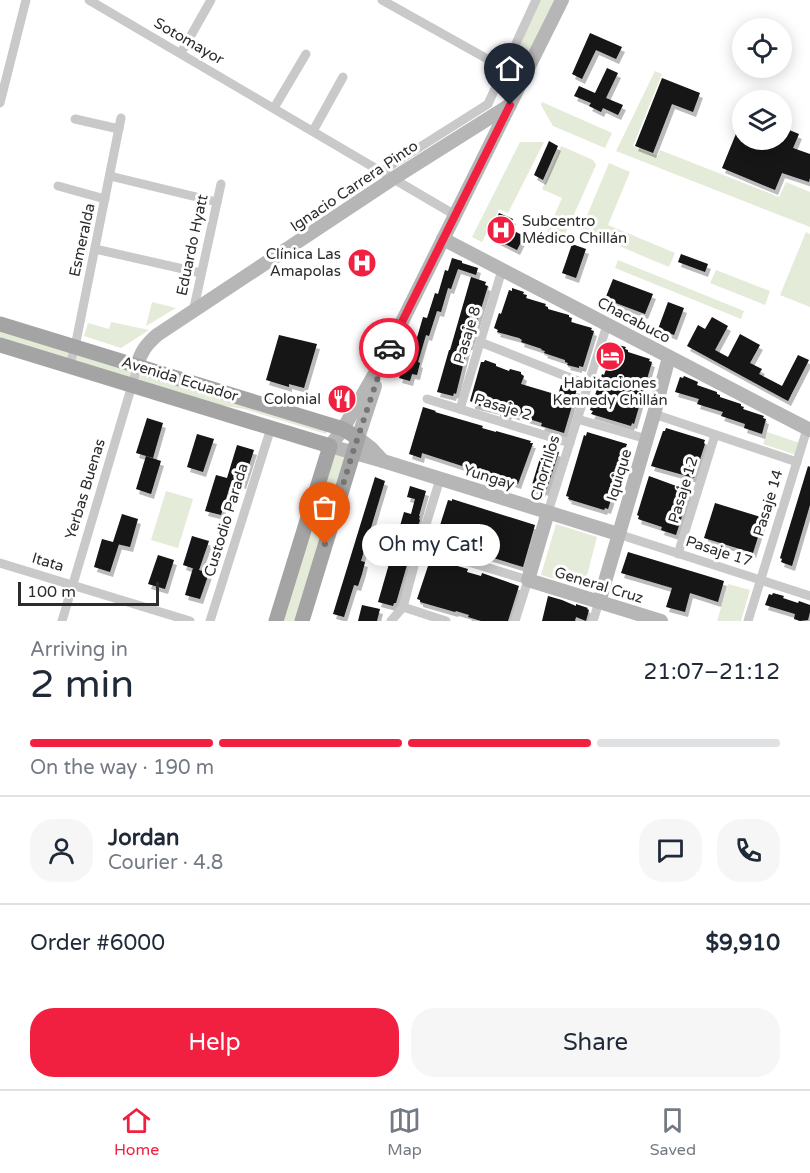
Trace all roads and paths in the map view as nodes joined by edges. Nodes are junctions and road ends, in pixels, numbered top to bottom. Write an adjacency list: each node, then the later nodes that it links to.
1 (26, 0): 9 (street)
2 (89, 0): 7 (street, Sotomayor)
3 (211, 0): 7 (street)
4 (382, 0): 10 (street)
5 (536, 0): 10 (street, Ignacio Carrera Pinto)
6 (562, 0): 12 (street)
7 (181, 53): 15 (street, Sotomayor)
8 (306, 54): 15 (street)
9 (4, 64): 13 (street)
10 (503, 68): 12 (street); 20 (street, Ignacio Carrera Pinto)
11 (344, 77): 19 (street)
12 (523, 80): 14 (street)
13 (0, 103)
14 (510, 105): 20 (street, Ignacio Carrera Pinto); 26 (street)
15 (274, 108): 19 (street, Sotomayor)
16 (122, 118): 18 (street, Esmeralda)
17 (75, 119): 18 (street)
18 (119, 129): 21 (street, Esmeralda)
19 (313, 131): 20 (street, Sotomayor)
20 (388, 175): 26 (street, Sotomayor); 31 (street, Ignacio Carrera Pinto)
21 (110, 176): 24 (street, Esmeralda); 25 (street)
22 (220, 184): 25 (street, Eduardo Hyatt)
23 (58, 186): 24 (street)
24 (105, 199): 28 (street, Esmeralda)
25 (217, 202): 30 (street, Eduardo Hyatt)
26 (455, 215): 27 (street)
27 (443, 239): 29 (street, Chacabuco); 37 (street)
28 (95, 249): 30 (street); 36 (street, Esmeralda)
29 (502, 270): 33 (street, Chacabuco); 34 (street, Pasaje 8)
30 (201, 273): 31 (street, Eduardo Hyatt)
31 (193, 312): 39 (street, Ignacio Carrera Pinto)
32 (0, 324): 36 (main road, Avenida Ecuador)
33 (607, 325): 38 (street, Chacabuco); 41 (street, Chorrillos)
34 (480, 342): 41 (street); 44 (street, Pasaje 8)
35 (0, 345): 40 (main road, Avenida Ecuador)
36 (75, 346): 39 (main road, Avenida Ecuador); 40 (street, Esmeralda)
37 (385, 356): 48 (street); 53 (street)
38 (669, 357): 45 (street, Iquique); 49 (street, Chacabuco)
39 (138, 365): 42 (street, Yerbas Buenas); 48 (main road, Avenida Ecuador)
40 (69, 366): 42 (main road, Avenida Ecuador)
41 (588, 385): 46 (street, Chorrillos)
42 (132, 386): 47 (main road, Avenida Ecuador); 64 (street, Yerbas Buenas)
43 (427, 399): 44 (street, Pasaje 2)
44 (460, 409): 52 (street, Pasaje 2)
45 (654, 414): 50 (street); 51 (street, Iquique)
46 (577, 419): 51 (street); 52 (street, Chorrillos)
47 (271, 428): 54 (main road, Avenida Ecuador); 70 (street, Custodio Parada)
48 (344, 429): 53 (main road, Avenida Ecuador); 54 (street)
49 (808, 430): 55 (street, Pasaje 14)
50 (715, 435): 55 (street); 60 (street, Pasaje 12)
51 (647, 439): 58 (street, Iquique)
52 (570, 443): 57 (street, Chorrillos)
53 (356, 445): 54 (street, Avenida Ecuador); 56 (street, Yungay); 72 (main road)
54 (330, 446): 71 (main road)
55 (797, 462): 63 (street, Pasaje 14)
56 (440, 479): 57 (street, Yungay); 59 (street)
57 (548, 512): 58 (street, Yungay); 62 (street, Chorrillos)
58 (618, 534): 60 (street, Pasaje 17); 66 (street, Iquique)
59 (419, 547): 62 (street); 67 (street)
60 (678, 554): 63 (street, Pasaje 17)
61 (0, 563): 64 (street, Itata)
62 (528, 580): 66 (street, General Cruz); 75 (street, Chorrillos)
63 (760, 580): 65 (street, Pasaje 17); 78 (street, Pasaje 14)
64 (72, 585): 68 (street, Yerbas Buenas); 69 (street, Itata)
65 (810, 596)
66 (599, 602): 76 (street); 77 (street, General Cruz)
67 (403, 607): 73 (street); 74 (street)
68 (62, 621)
69 (190, 621)
70 (210, 621)
71 (276, 621)
72 (302, 621)
73 (392, 621)
74 (446, 621)
75 (515, 621)
76 (593, 621)
77 (660, 621)
78 (748, 621)

